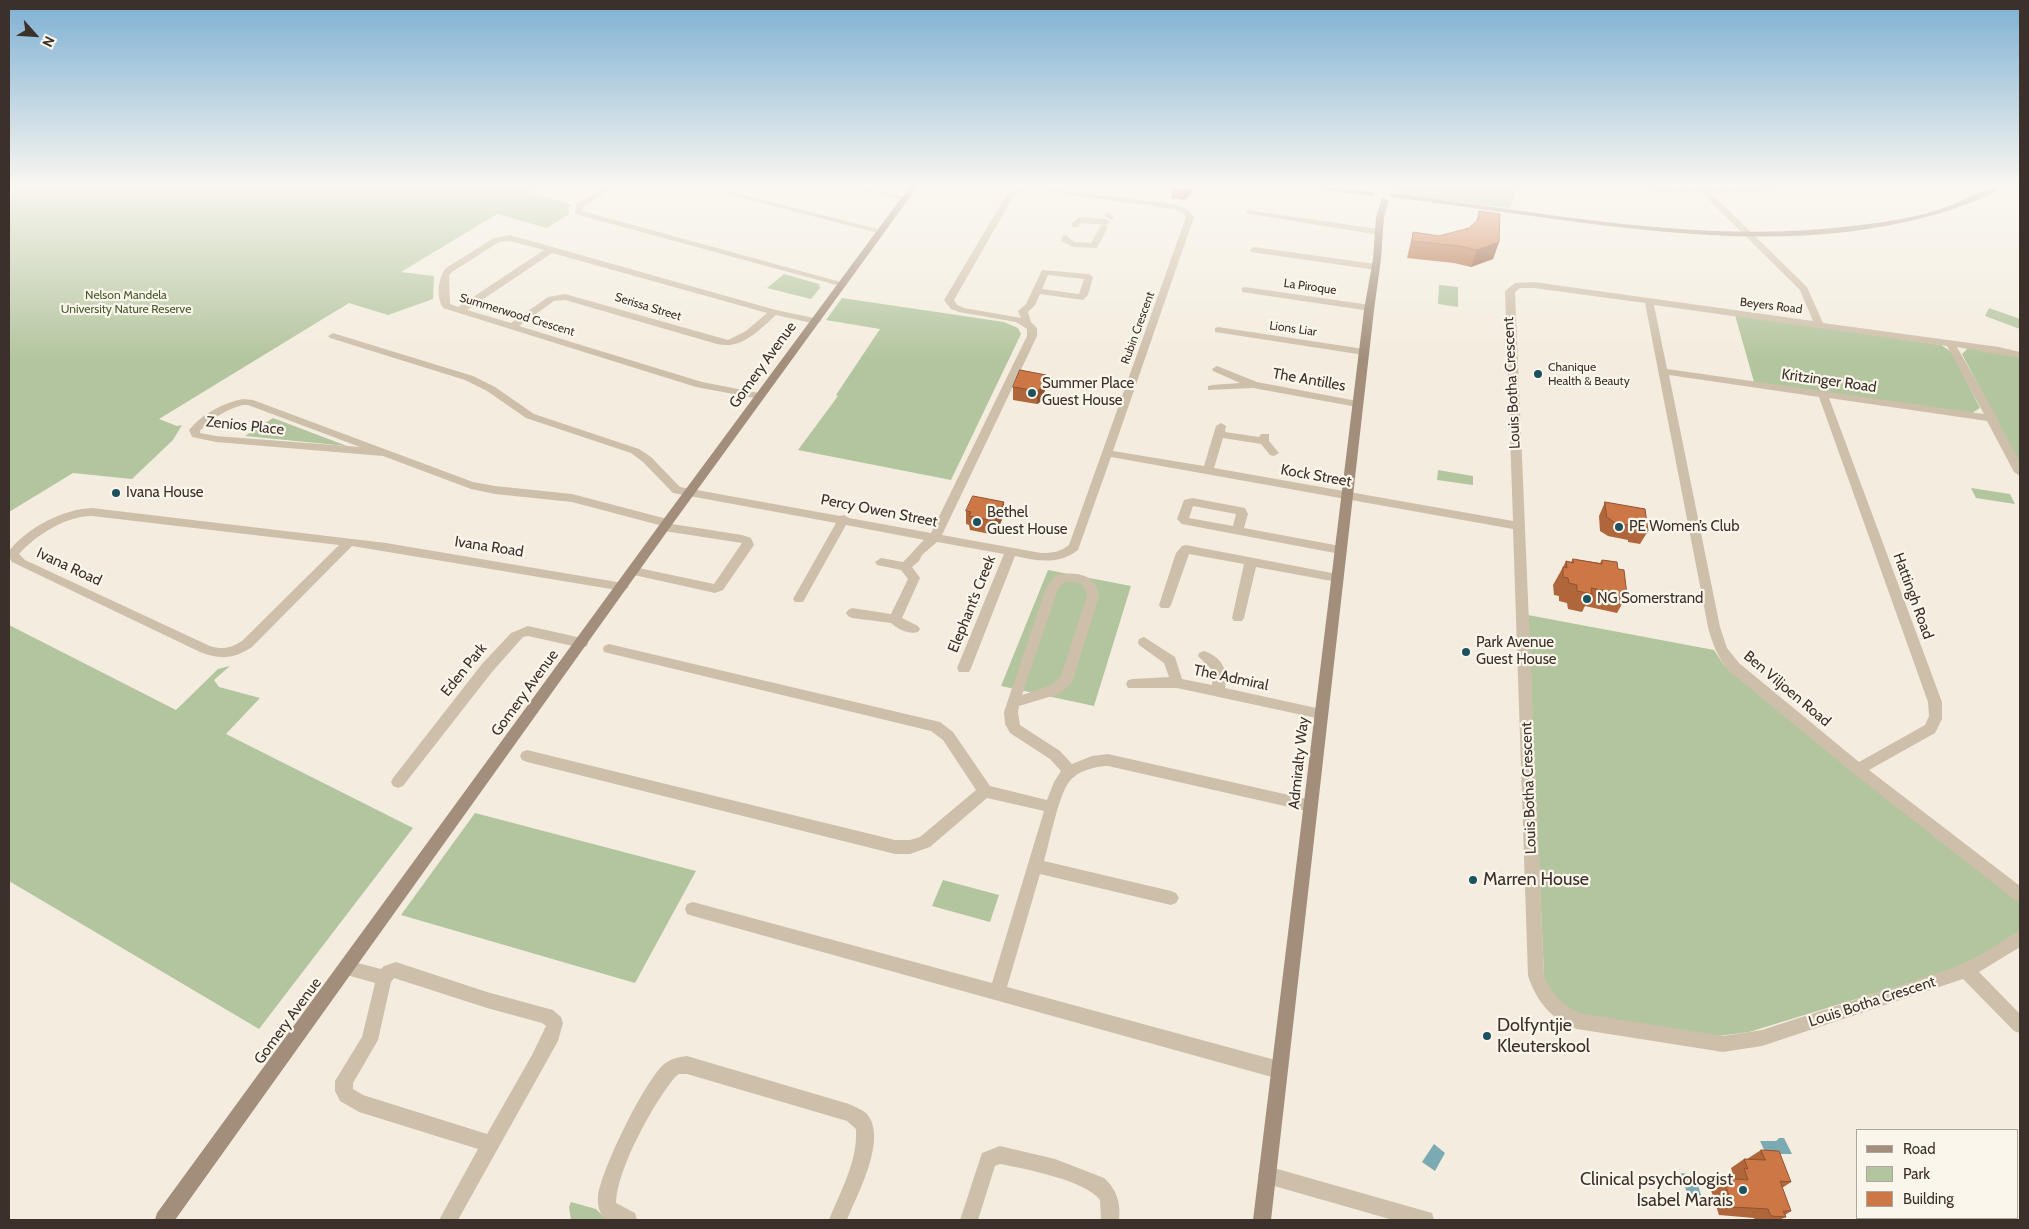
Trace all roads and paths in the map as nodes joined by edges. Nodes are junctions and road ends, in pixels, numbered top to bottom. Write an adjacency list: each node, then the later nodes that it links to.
1 (493, 243): 20 (street, Summerwood Crescent)
2 (532, 243): 11 (street, Summerwood Crescent)
3 (693, 243): 14 (street)
4 (873, 243): 14 (main road, Gomery Avenue)
5 (982, 243): 23 (street, Rubin Crescent)
6 (1068, 243): 7 (street)
7 (1095, 243)
8 (1181, 243): 40 (street, Rubin Crescent)
9 (1375, 243): 13 (main road, Admiralty Way)
10 (1758, 243): 24 (street)
11 (552, 249): 20 (street); 21 (street, Summerwood Crescent)
12 (1254, 250): 13 (street)
13 (1372, 267): 19 (main road, Admiralty Way)
14 (843, 284): 22 (main road, Gomery Avenue)
15 (1518, 285): 18 (street, Beyers Road); 48 (street, Louis Botha Crescent)
16 (1246, 290): 19 (street, La Piroque)
17 (1037, 291): 17 (street); 23 (street)
18 (1648, 302): 24 (street, Beyers Road); 32 (street, Ben Viljoen Road)
19 (1369, 308): 29 (main road, Admiralty Way)
20 (460, 310): 25 (street, Summerwood Crescent)
21 (774, 312): 22 (street, Summerwood Crescent); 25 (street, Serissa Street)
22 (816, 321): 36 (main road, Gomery Avenue)
23 (1026, 323): 50 (street)
24 (1819, 324): 28 (street, Beyers Road)
25 (513, 326): 36 (street, Summerwood Crescent)
26 (1218, 330): 29 (street, Lions Liar)
27 (333, 336): 44 (street, Percy Owen Street)
28 (1950, 343): 30 (street, Beyers Road); 38 (street)
29 (1364, 352): 37 (main road, Admiralty Way)
30 (2020, 355)
31 (1217, 369): 33 (street, The Antilles)
32 (1662, 371): 35 (street, Kritzinger Road); 78 (street, Ben Viljoen Road)
33 (1254, 385): 34 (street, The Antilles); 37 (street, The Antilles)
34 (1212, 388)
35 (1823, 395): 38 (street, Kritzinger Road); 78 (street, Hattingh Road)
36 (760, 396): 44 (main road, Gomery Avenue)
37 (1357, 404): 45 (main road, Admiralty Way)
38 (1993, 419): 43 (street)
39 (387, 453): 39 (street, Zenios Place); 47 (street, Zenios Place)
40 (1108, 453): 42 (street, Kock Street); 54 (street, Rubin Crescent)
41 (1274, 454): 42 (street)
42 (1208, 471): 45 (street, Kock Street)
43 (2020, 472)
44 (691, 492): 46 (street, Percy Owen Street); 47 (main road, Gomery Avenue)
45 (1346, 496): 48 (street, Kock Street); 52 (main road, Admiralty Way)
46 (844, 519): 50 (street, Percy Owen Street); 61 (street)
47 (666, 525): 58 (main road, Gomery Avenue); 58 (street, Zenios Place)
48 (1519, 526): 90 (street, Louis Botha Crescent)
49 (1238, 530): 49 (street); 52 (street)
50 (935, 537): 53 (street, Percy Owen Street); 57 (street)
51 (350, 542): 51 (street, Ivana Road); 60 (street, Ivana Road)
52 (1340, 550): 59 (main road, Admiralty Way)
53 (1011, 552): 54 (street, Percy Owen Street); 71 (street, Elephant’s Creek)
54 (1060, 556)
55 (881, 562): 57 (street)
56 (1250, 562): 59 (street); 62 (street); 64 (street)
57 (905, 567): 65 (street)
58 (634, 571): 60 (main road, Gomery Avenue)
59 (1337, 578): 76 (main road, Admiralty Way)
60 (623, 587): 68 (main road, Gomery Avenue)
61 (800, 599)
62 (1165, 605)
63 (852, 613): 65 (street)
64 (1238, 618)
65 (895, 619): 66 (street)
66 (914, 630)
67 (1144, 642): 72 (street)
68 (582, 643): 80 (street, Eden Park); 89 (main road, Gomery Avenue)
69 (609, 649): 81 (street)
70 (1204, 656): 74 (street)
71 (964, 668)
72 (1176, 683): 73 (street, The Admiral); 74 (street, The Admiral)
73 (1133, 684)
74 (1218, 692): 76 (street, The Admiral)
75 (1013, 703): 75 (street); 79 (street)
76 (1321, 714): 82 (main road, Admiralty Way)
77 (527, 756): 81 (street)
78 (1858, 769): 85 (street, Ben Viljoen Road)
79 (1070, 772): 82 (street); 83 (street)
80 (398, 782)
81 (985, 791): 83 (street)
82 (1311, 806): 94 (main road, Admiralty Way)
83 (1052, 807): 84 (street)
84 (1035, 866): 86 (street); 92 (street)
85 (2020, 895)
86 (1171, 898)
87 (694, 909): 92 (street)
88 (2020, 938): 90 (street, Louis Botha Crescent)
89 (346, 968): 91 (street); 97 (main road, Gomery Avenue)
90 (1966, 970): 93 (street)
91 (384, 978): 95 (street); 95 (street)
92 (997, 994): 94 (street)
93 (2020, 1025)
94 (1279, 1070): 96 (main road, Admiralty Way)
95 (490, 1144): 98 (street)
96 (1267, 1175): 103 (main road, Admiralty Way); 104 (street)
97 (164, 1220)
98 (448, 1220)
99 (628, 1220): 100 (street)
100 (838, 1220)
101 (969, 1220): 102 (street)
102 (1110, 1220)
103 (1262, 1220)
104 (1425, 1220)

